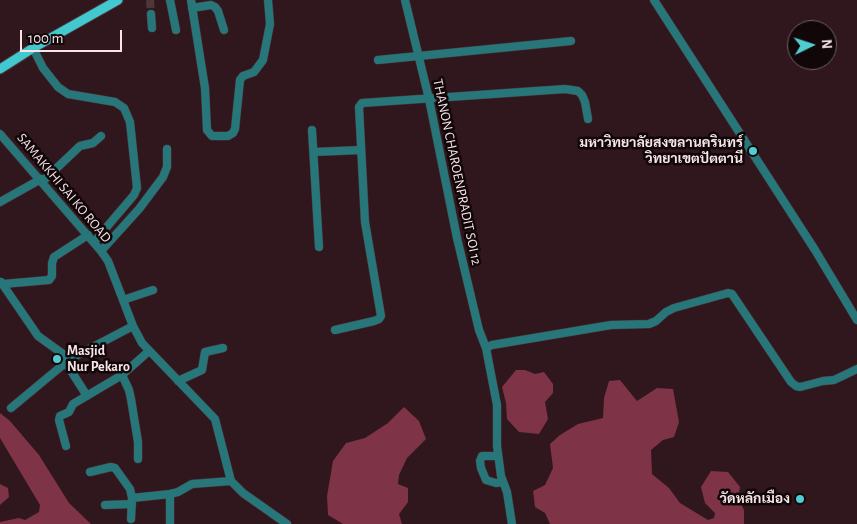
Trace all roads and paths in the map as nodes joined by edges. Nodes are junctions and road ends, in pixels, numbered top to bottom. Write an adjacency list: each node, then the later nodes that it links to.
1 (118, 0): 12 (main road)
2 (170, 0): 9 (street)
3 (268, 0): 6 (street)
4 (405, 0): 13 (street, THANON CHAROENPRADIT SOI 12)
5 (654, 0): 32 (street)
6 (191, 4): 10 (street)
7 (151, 14): 8 (street)
8 (152, 28)
9 (176, 30)
10 (224, 30)
11 (571, 41): 13 (street)
12 (33, 48): 15 (main road); 26 (street)
13 (418, 57): 14 (street); 16 (street, THANON CHAROENPRADIT SOI 12)
14 (378, 60)
15 (0, 69)
16 (429, 99): 17 (street); 22 (street); 36 (street, THANON CHAROENPRADIT SOI 12)
17 (588, 119)
18 (312, 130): 23 (street)
19 (0, 134): 24 (street, SAMAKKHI SAI KO ROAD)
20 (101, 136): 24 (street)
21 (167, 149): 28 (street)
22 (361, 150): 23 (street); 34 (street)
23 (314, 152): 27 (street)
24 (42, 180): 25 (street); 26 (street, SAMAKKHI SAI KO ROAD)
25 (0, 202)
26 (91, 238): 28 (street, SAMAKKHI SAI KO ROAD); 29 (street)
27 (320, 247)
28 (102, 251): 31 (street, SAMAKKHI SAI KO ROAD)
29 (2, 282): 38 (street)
30 (153, 290): 31 (street)
31 (123, 300): 33 (street, SAMAKKHI SAI KO ROAD)
32 (857, 320)
33 (133, 326): 37 (street, SAMAKKHI SAI KO ROAD); 38 (street)
34 (335, 330)
35 (223, 348): 41 (street)
36 (486, 348): 39 (street); 45 (street, THANON CHAROENPRADIT SOI 12)
37 (149, 351): 40 (street); 41 (street, SAMAKKHI SAI KO ROAD)
38 (68, 361): 42 (street); 43 (street)
39 (857, 369)
40 (122, 375): 42 (street); 46 (street)
41 (178, 381): 48 (street, SAMAKKHI SAI KO ROAD)
42 (87, 396): 44 (street)
43 (11, 408)
44 (66, 446)
45 (498, 456): 49 (street, THANON CHAROENPRADIT SOI 12); 49 (street)
46 (138, 459)
47 (90, 472): 51 (street)
48 (231, 481): 50 (street); 55 (street)
49 (503, 482): 56 (street, THANON CHAROENPRADIT SOI 12)
50 (170, 494): 51 (street); 54 (street)
51 (132, 501): 52 (street); 53 (street)
52 (105, 504)
53 (131, 519)
54 (170, 524)
55 (287, 524)
56 (512, 524)

